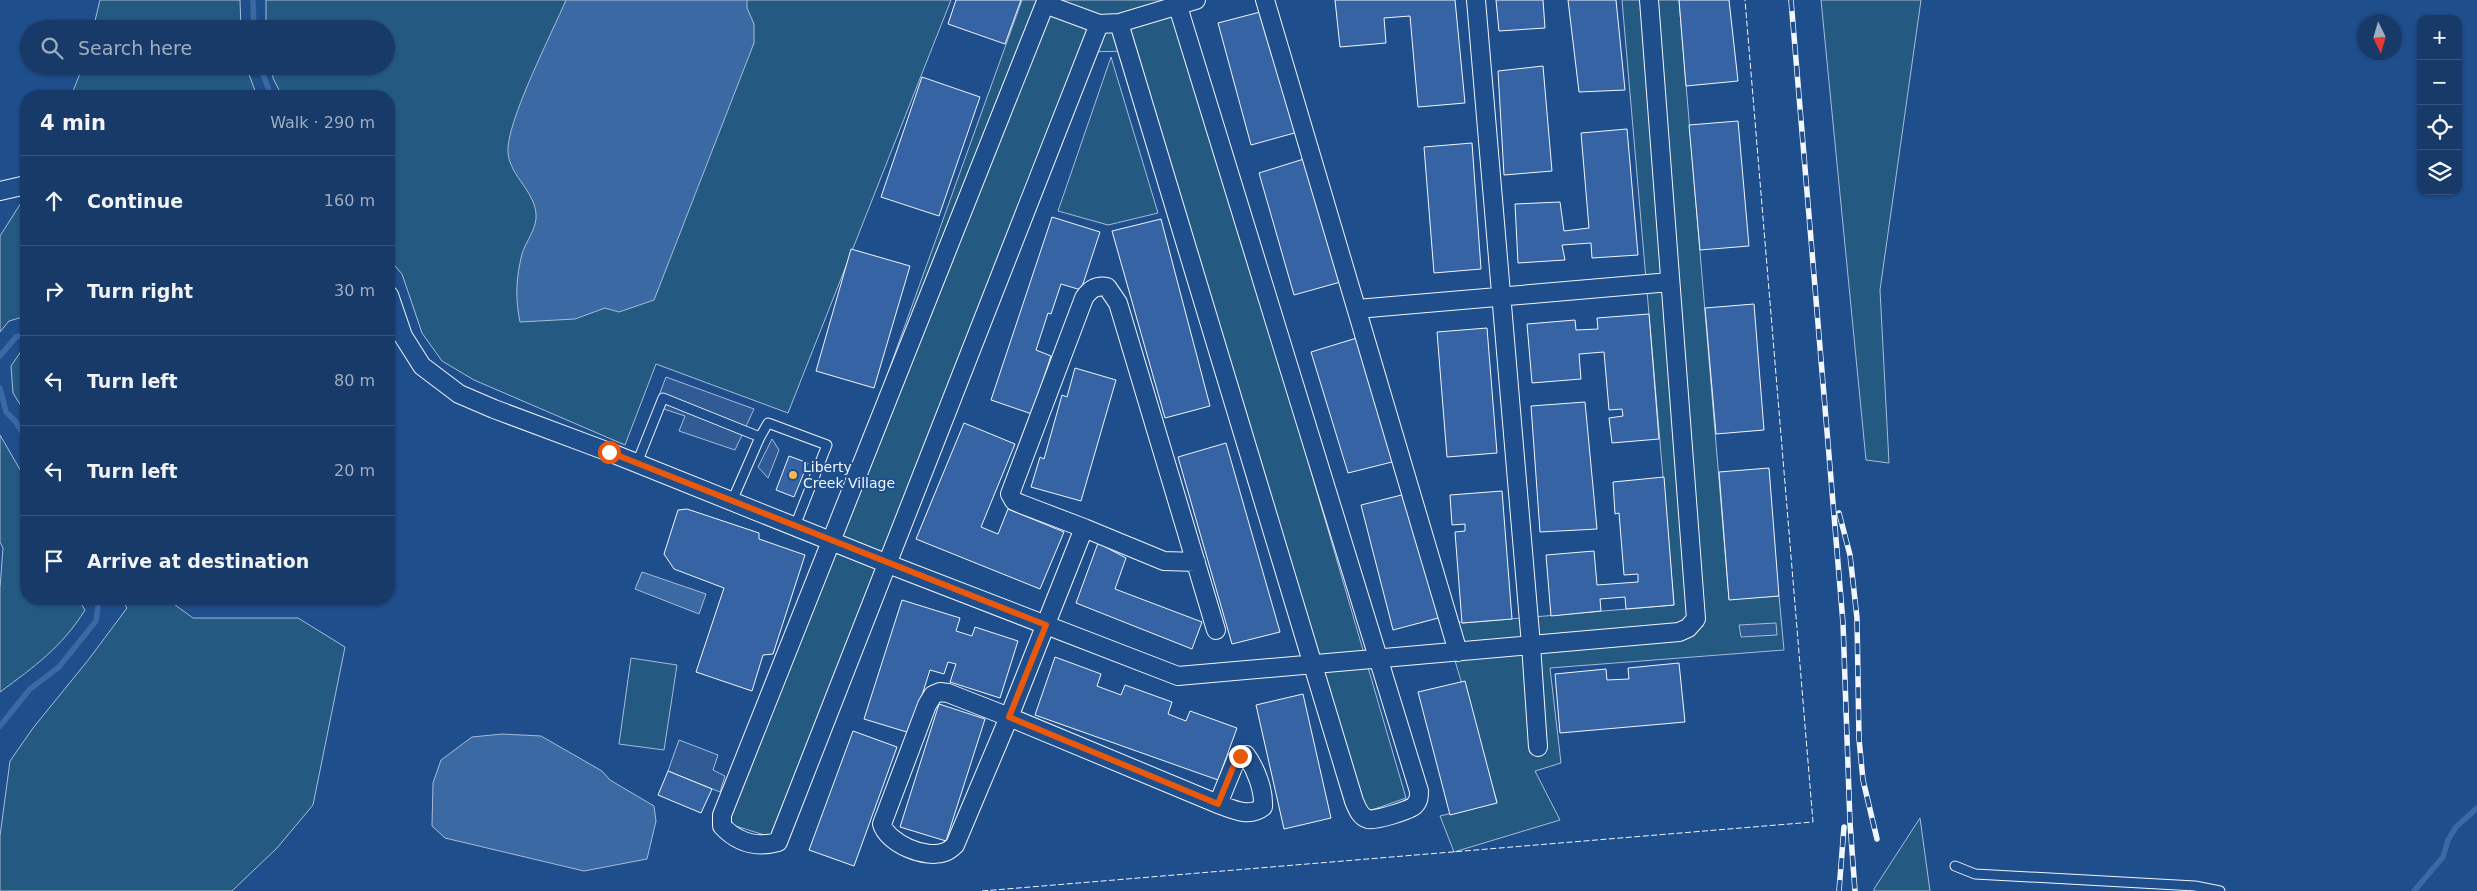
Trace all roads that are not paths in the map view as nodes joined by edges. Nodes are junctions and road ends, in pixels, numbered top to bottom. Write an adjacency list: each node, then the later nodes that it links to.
1 (1196, 0): 6 (street)
2 (1266, 0): 13 (street)
3 (1476, 0): 12 (street)
4 (1648, 0): 11 (street)
5 (1045, 2): 8 (street); 20 (street)
6 (1177, 3): 7 (street); 27 (street)
7 (1119, 23): 8 (street); 28 (street)
8 (1099, 24): 22 (street)
9 (20, 186): 10 (street)
10 (0, 191)
11 (1670, 282): 12 (street); 25 (street)
12 (1502, 296): 13 (street); 25 (street)
13 (1356, 309): 26 (street)
14 (395, 313): 16 (street)
15 (760, 438): 16 (lane); 17 (lane); 18 (lane)
16 (637, 463): 17 (street)
17 (732, 501): 18 (street)
18 (795, 526): 20 (street)
19 (1084, 528): 21 (street); 21 (street); 23 (street)
20 (830, 540): 22 (street); 22 (street)
21 (1196, 562): 24 (street)
22 (888, 564): 23 (street)
23 (1046, 625): 28 (street); 29 (street)
24 (1216, 630)
25 (1531, 645): 26 (street); 30 (street)
26 (1458, 652): 27 (street)
27 (1380, 660): 28 (street); 28 (street)
28 (1314, 666)
29 (1009, 717): 29 (street); 31 (street)
30 (1538, 747)
31 (1218, 804)
32 (1955, 866): 33 (lane)
33 (2220, 891)

